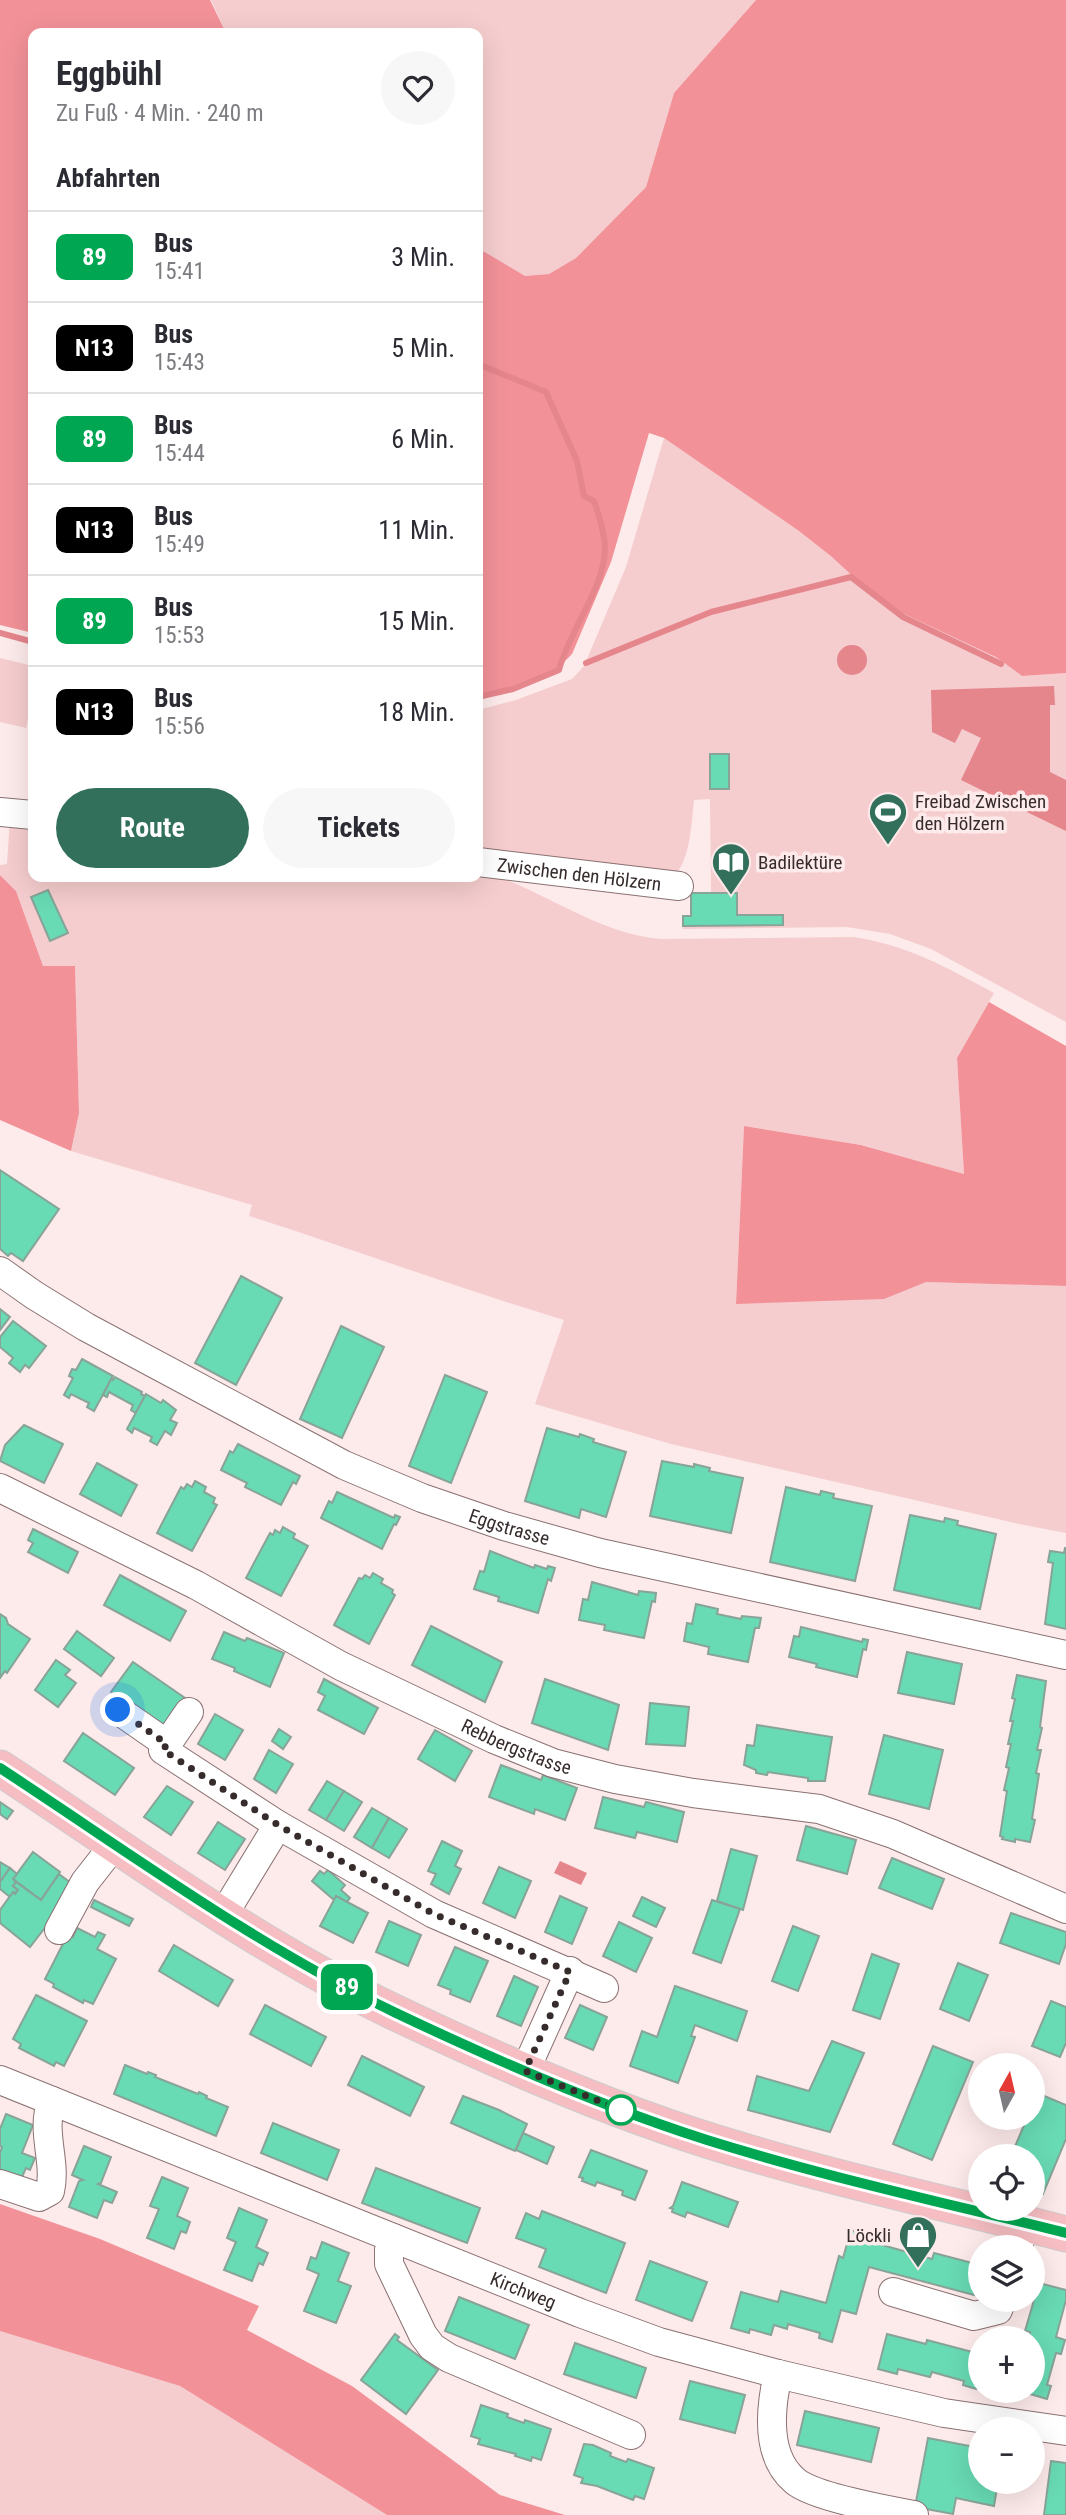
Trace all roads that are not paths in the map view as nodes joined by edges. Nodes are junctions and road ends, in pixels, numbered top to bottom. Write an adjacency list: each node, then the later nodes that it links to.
1 (483, 864): 2 (street, Zwischen den Hölzern)
2 (679, 886)
3 (0, 1271): 5 (street, Eggstrasse)
4 (0, 1488): 12 (street, Rebbergstrasse)
5 (1066, 1655)
6 (118, 1710): 8 (street)
7 (189, 1712): 8 (street)
8 (165, 1747): 10 (street)
9 (0, 1768): 11 (main road)
10 (278, 1825): 13 (street); 15 (street)
11 (114, 1845): 13 (main road); 14 (street)
12 (1066, 1909)
13 (222, 1917): 17 (main road)
14 (60, 1930)
15 (570, 1972): 16 (street); 17 (street)
16 (604, 1988)
17 (525, 2071): 22 (main road)
18 (0, 2080): 19 (street, Kirchweg)
19 (52, 2101): 20 (street); 23 (street, Kirchweg)
20 (0, 2184)
21 (1066, 2234): 22 (main road)
22 (1021, 2235)
23 (393, 2238): 26 (street, Kirchweg); 28 (street)
24 (893, 2292): 25 (street)
25 (990, 2312)
26 (778, 2374): 27 (street, Kirchweg); 29 (street)
27 (1066, 2431)
28 (631, 2435)
29 (914, 2515)

